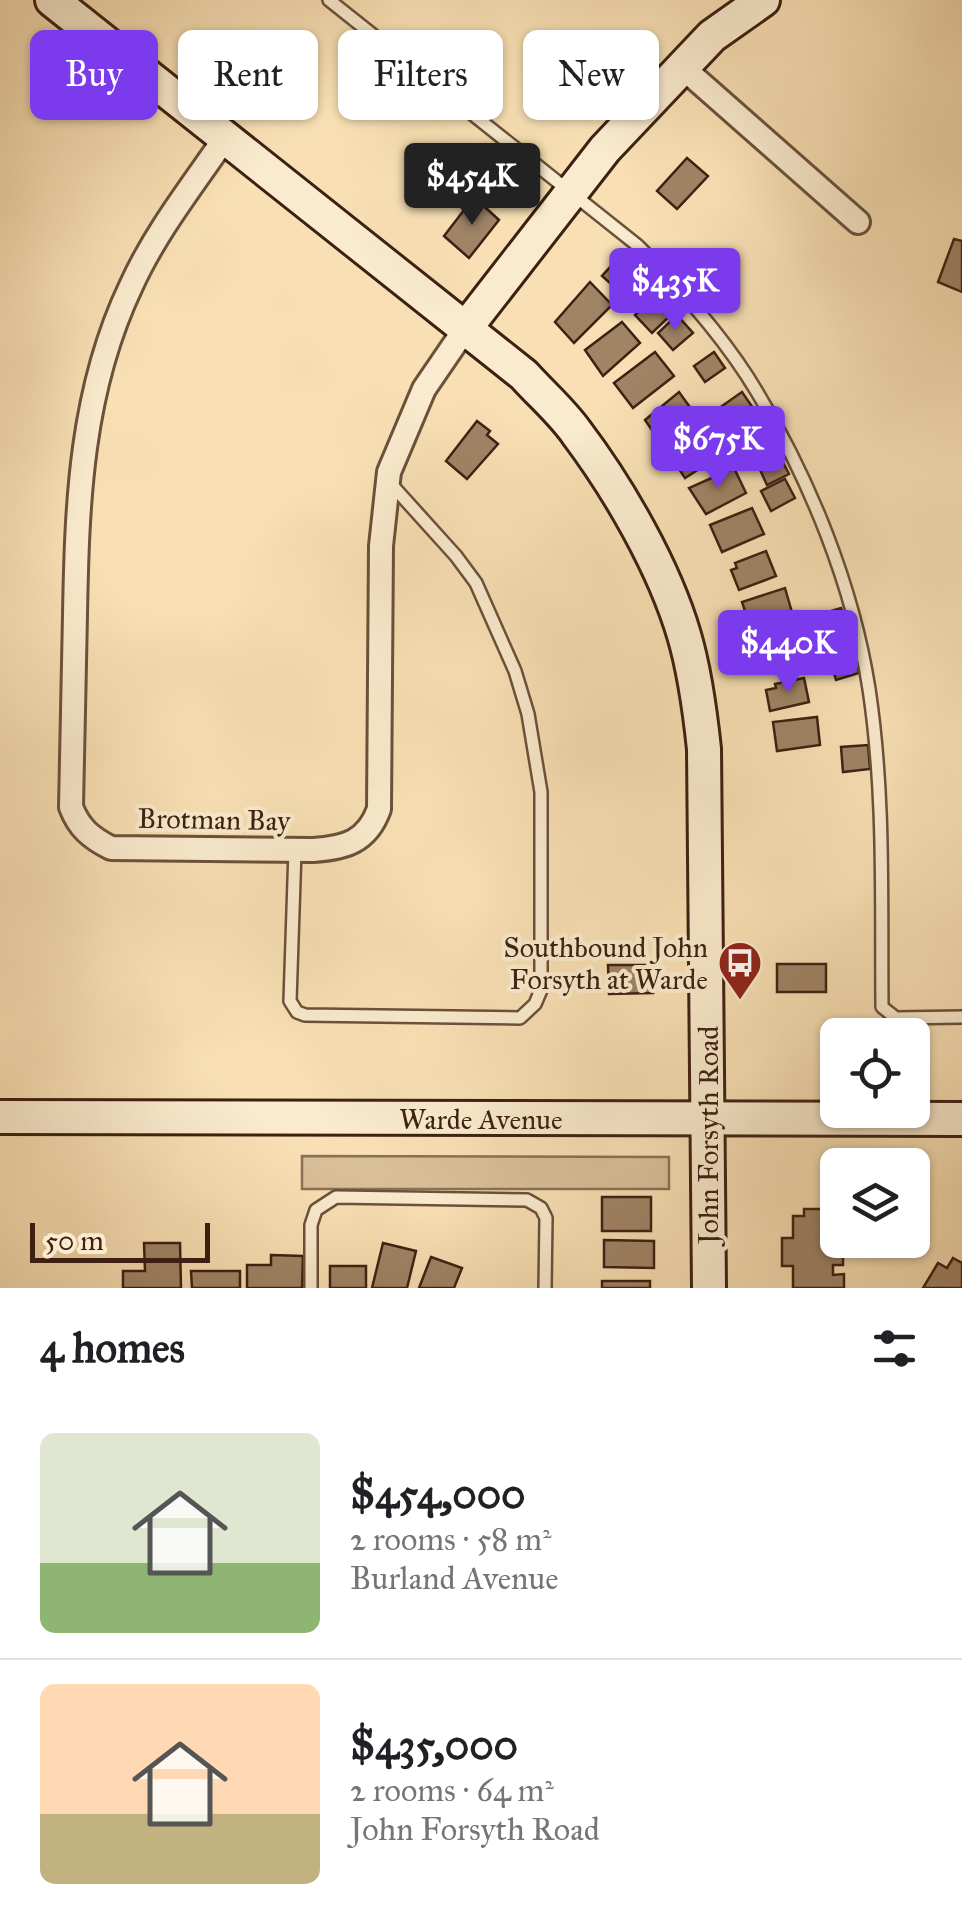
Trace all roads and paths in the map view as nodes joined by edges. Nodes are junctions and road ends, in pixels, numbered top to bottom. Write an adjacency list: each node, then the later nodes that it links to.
1 (52, 0): 5 (street, John Forsyth Road)
2 (329, 0): 6 (lane)
3 (763, 0): 4 (street)
4 (681, 66): 6 (street); 7 (street)
5 (224, 138): 8 (street, John Forsyth Road); 10 (street, Brotman Bay)
6 (570, 192): 8 (street); 11 (lane)
7 (858, 222)
8 (465, 329): 9 (street, Brotman Bay); 13 (street, John Forsyth Road)
9 (388, 480): 10 (street, Brotman Bay); 10 (lane)
10 (295, 850)
11 (962, 1017)
12 (0, 1117): 13 (street, Warde Avenue)
13 (709, 1118): 14 (street, Warde Avenue); 17 (street, John Forsyth Road)
14 (962, 1119)
15 (310, 1288): 16 (lane)
16 (545, 1288)
17 (709, 1288)

